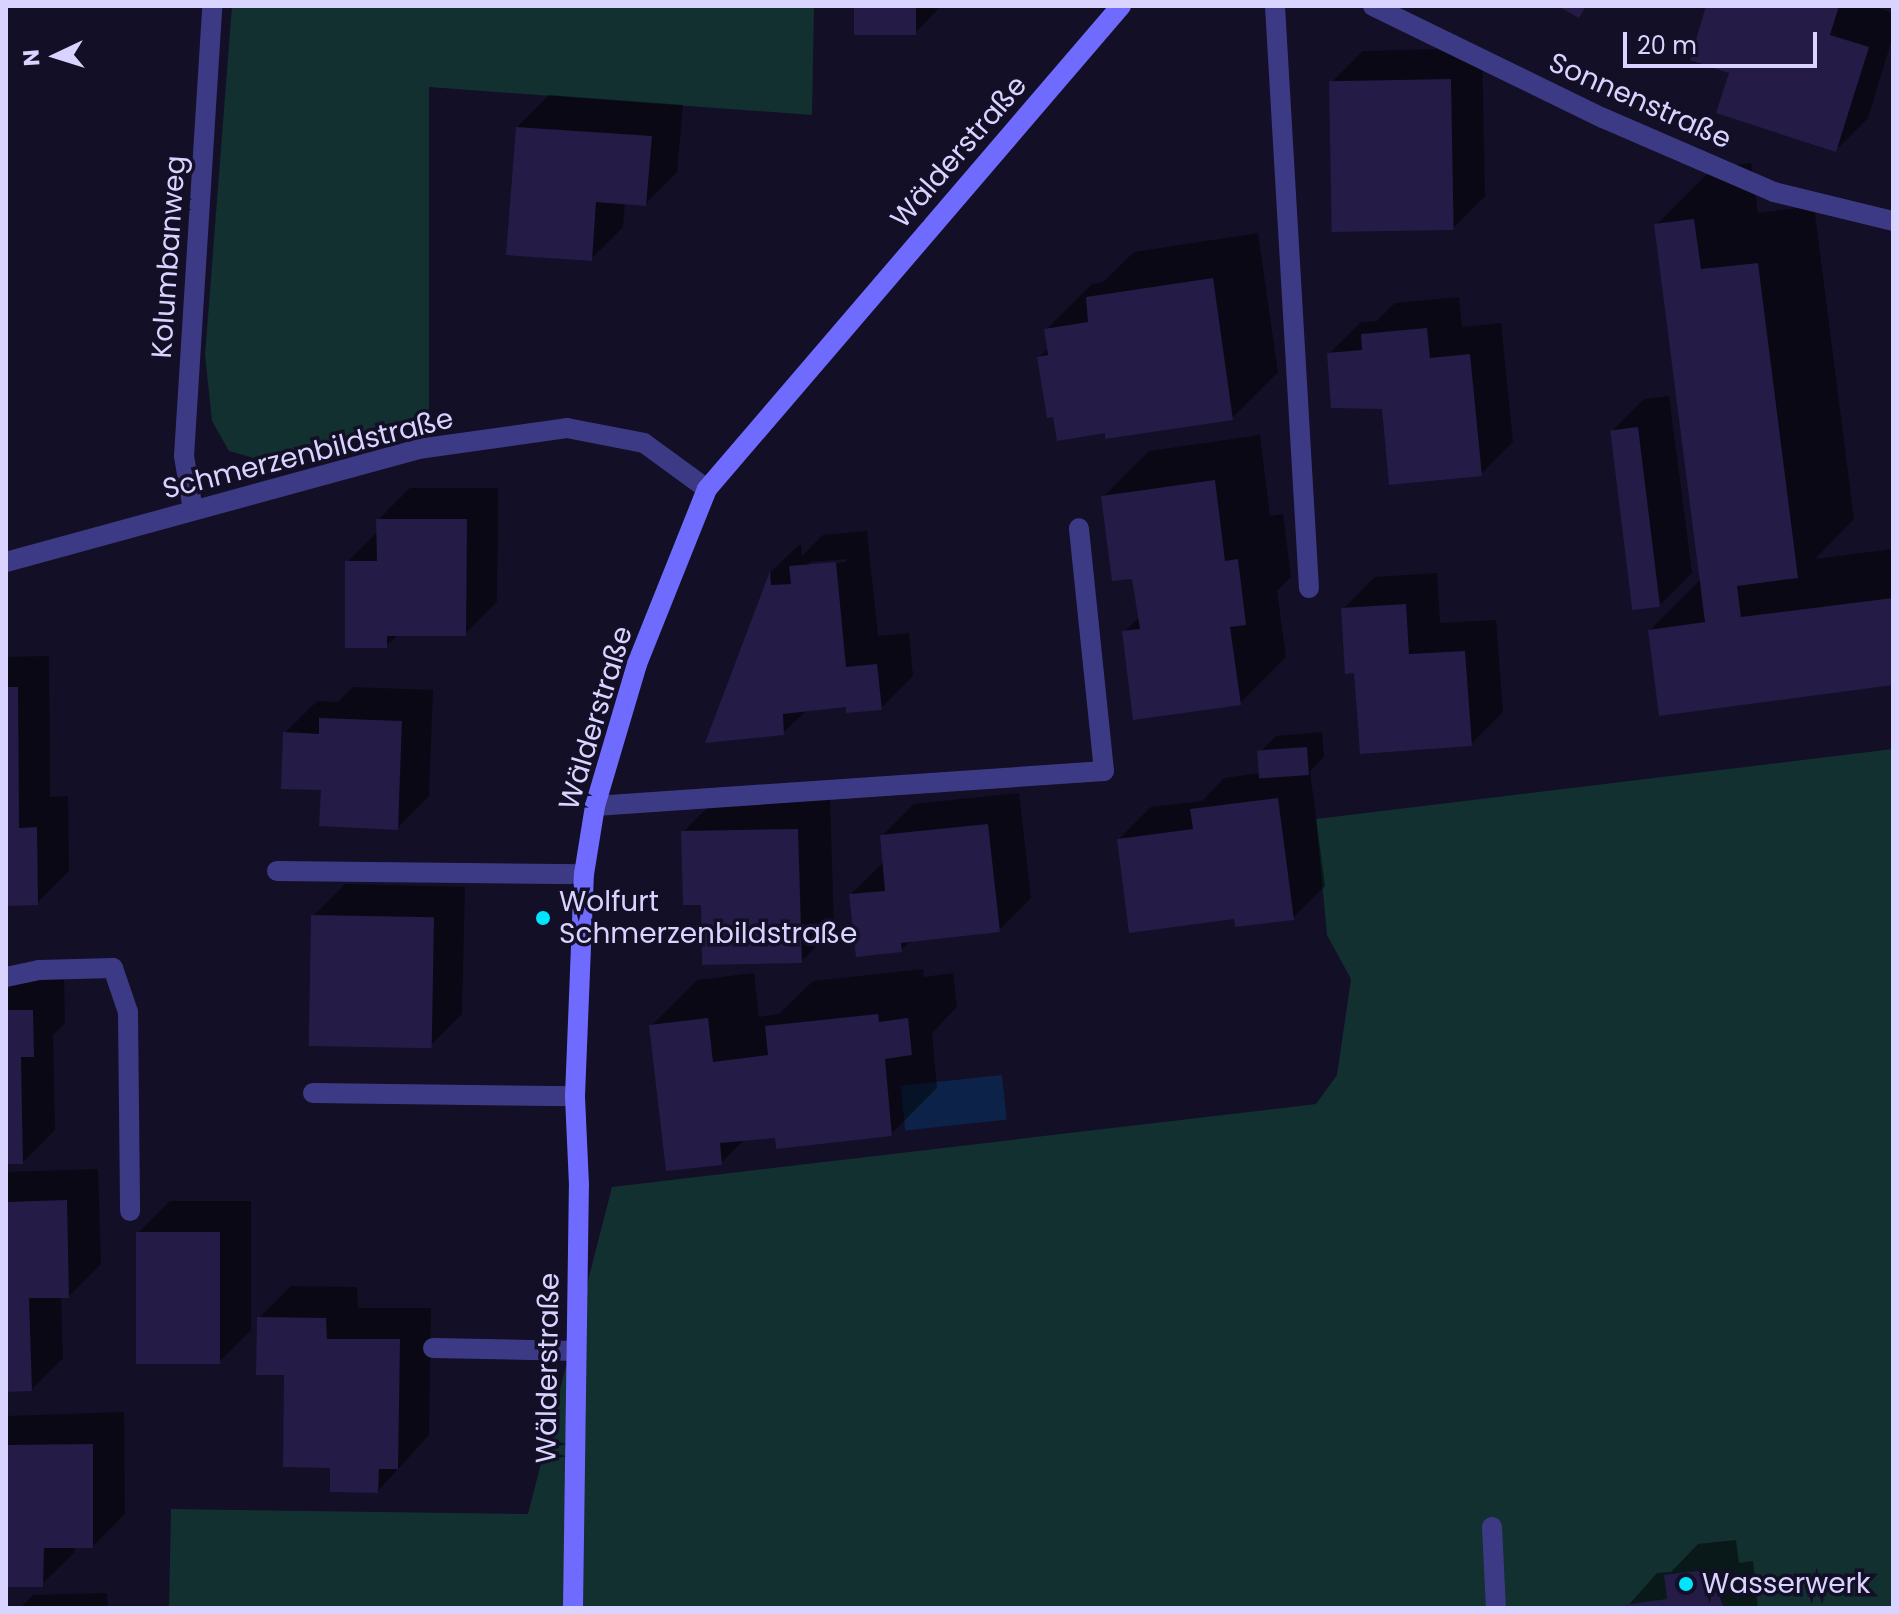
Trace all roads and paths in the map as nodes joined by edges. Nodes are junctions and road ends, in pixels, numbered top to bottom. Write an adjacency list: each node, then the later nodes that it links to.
1 (212, 6): 7 (street, Kolumbanweg)
2 (1121, 6): 6 (main road, Wälderstraße)
3 (1275, 6): 10 (street)
4 (1373, 6): 5 (street, Sonnenstraße)
5 (1893, 221)
6 (707, 489): 7 (street, Schmerzenbildstraße); 11 (main road, Wälderstraße)
7 (193, 510): 9 (street, Schmerzenbildstraße)
8 (1079, 528): 11 (street)
9 (6, 562)
10 (1309, 588)
11 (595, 806): 13 (main road, Wälderstraße)
12 (277, 871): 13 (street)
13 (584, 874): 16 (main road, Wälderstraße)
14 (6, 977): 17 (street)
15 (313, 1093): 16 (street)
16 (575, 1096): 19 (main road, Wälderstraße)
17 (130, 1211)
18 (433, 1348): 19 (street)
19 (576, 1351): 21 (main road, Wälderstraße)
20 (1492, 1527): 22 (street)
21 (573, 1608)
22 (1496, 1608)

